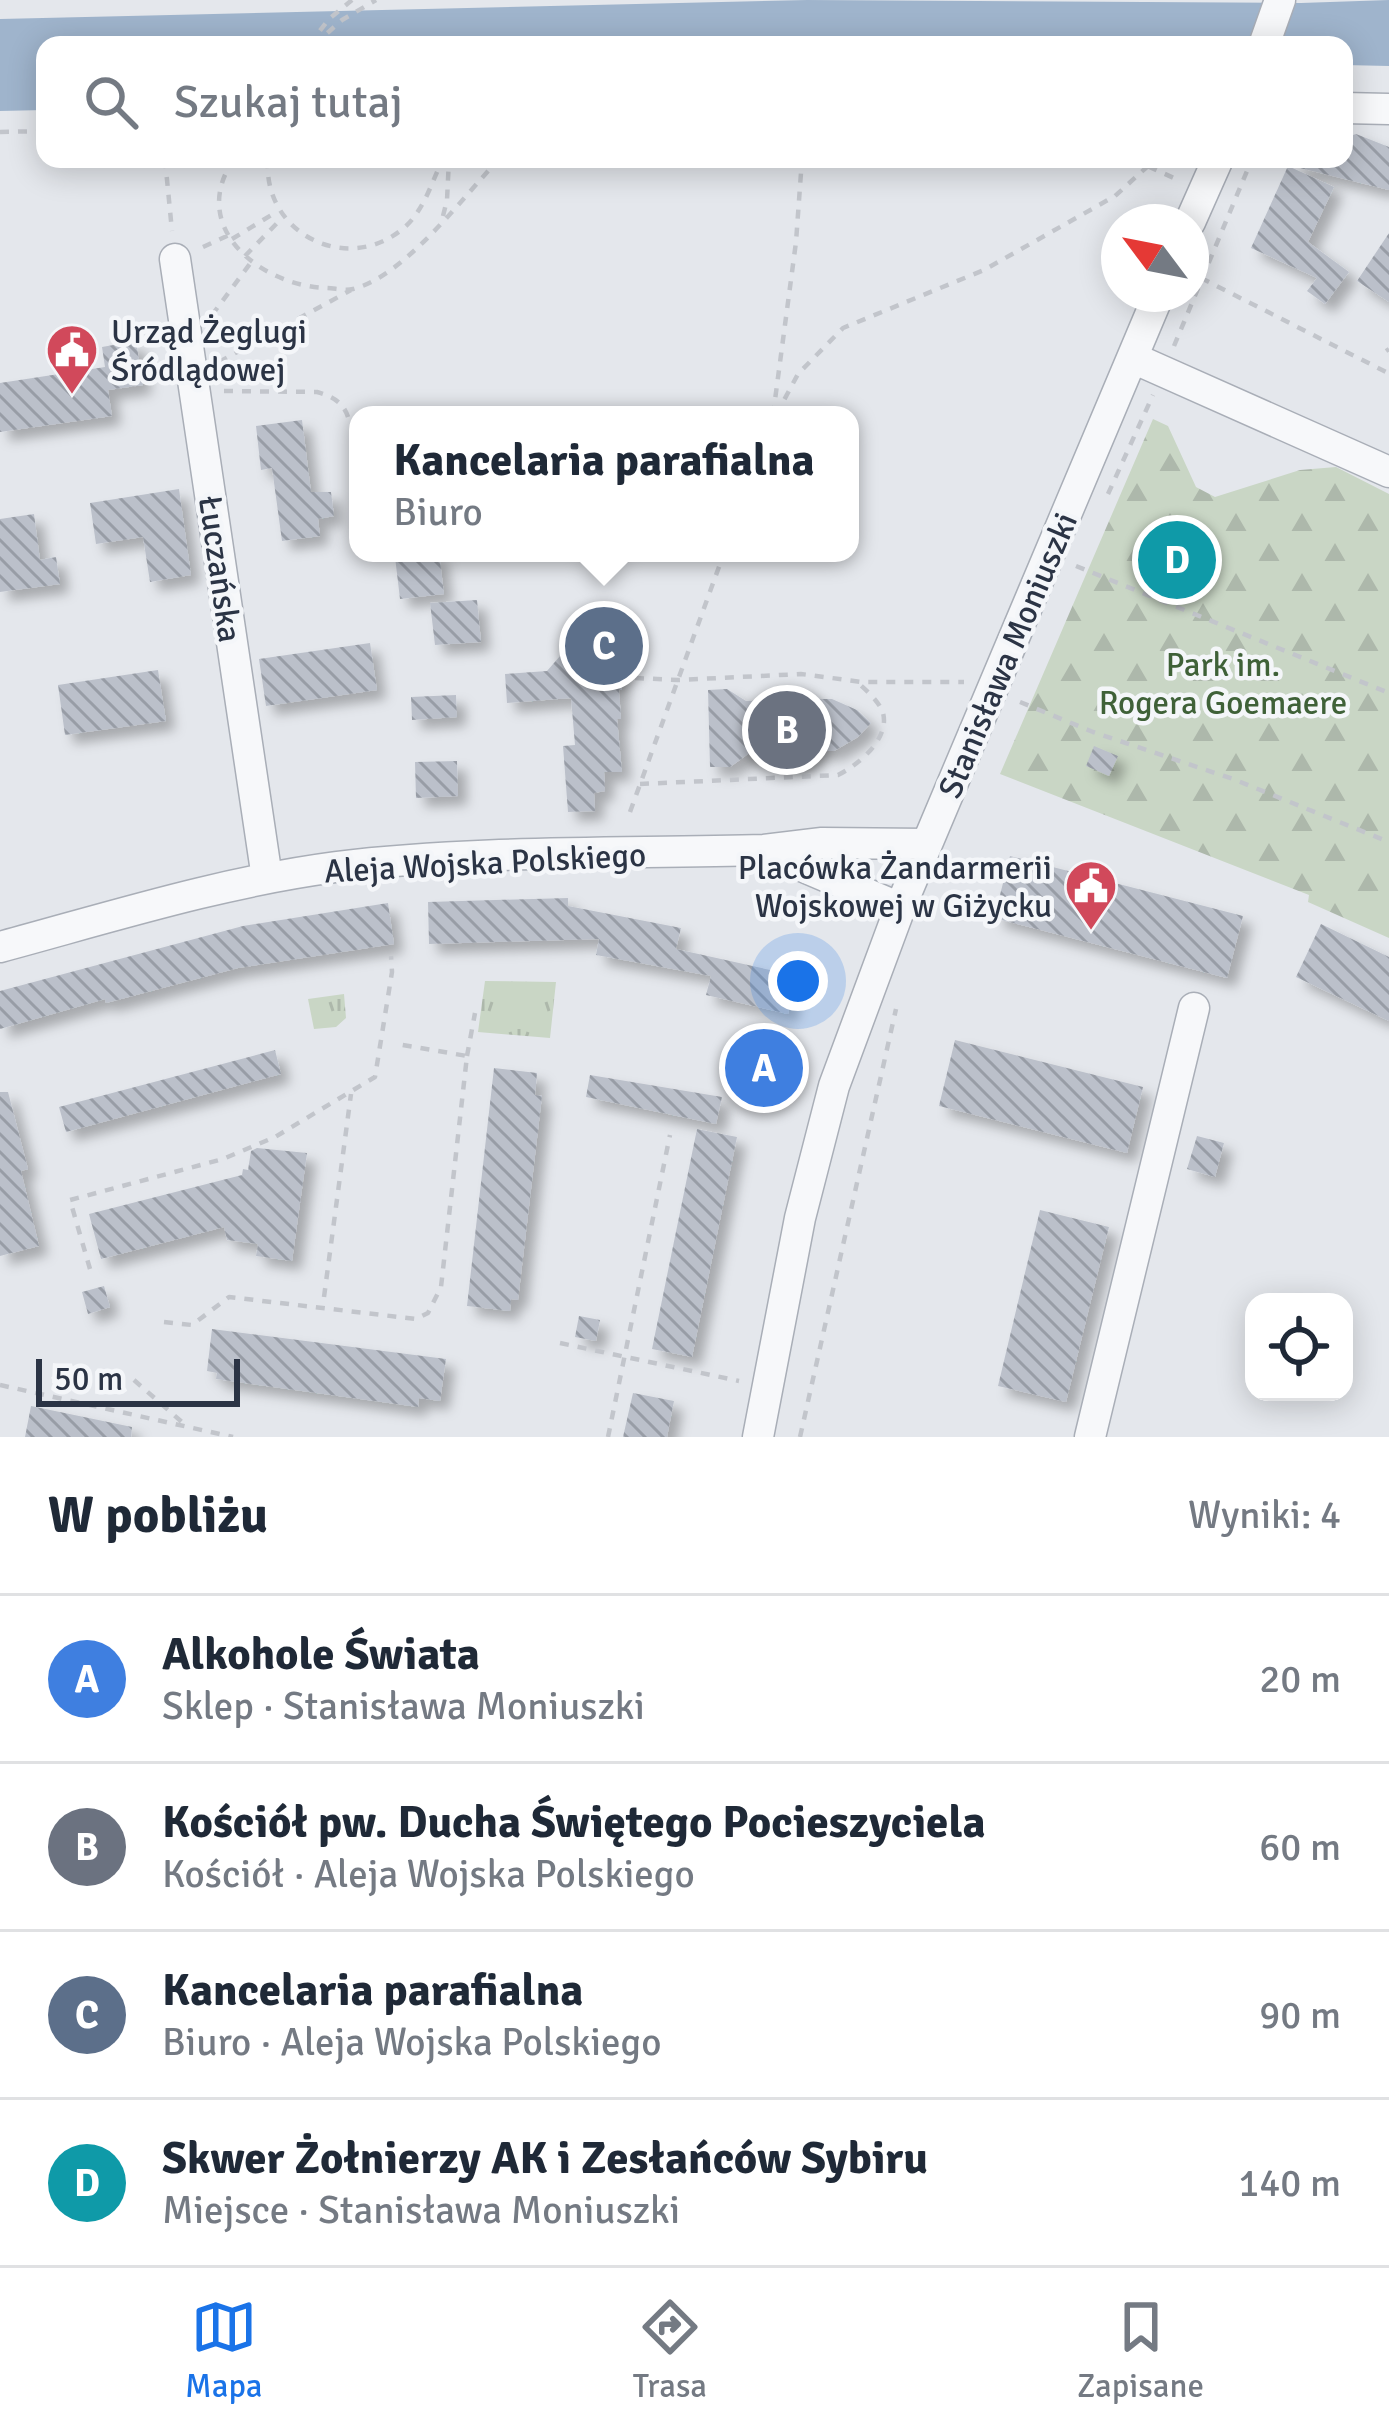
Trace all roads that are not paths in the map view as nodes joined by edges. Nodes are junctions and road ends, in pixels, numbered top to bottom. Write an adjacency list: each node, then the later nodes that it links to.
1 (1280, 0): 2 (street)
2 (1267, 36)
3 (1353, 108): 4 (street)
4 (1389, 109)
5 (1214, 168): 6 (street)
6 (1198, 204)
7 (175, 259): 13 (street, Łuczańska)
8 (1152, 312): 9 (street, Stanisława Moniuszki)
9 (1133, 358): 10 (street); 11 (street, Stanisława Moniuszki)
10 (1389, 472)
11 (927, 844): 12 (street, Aleja Wojska Polskiego); 14 (street, Stanisława Moniuszki)
12 (764, 850): 13 (street, Aleja Wojska Polskiego); 14 (street, Aleja Wojska Polskiego)
13 (267, 878): 15 (street, Aleja Wojska Polskiego)
14 (900, 908): 17 (street, Stanisława Moniuszki)
15 (0, 947)
16 (1194, 1008): 18 (street)
17 (758, 1437)
18 (1090, 1437)

